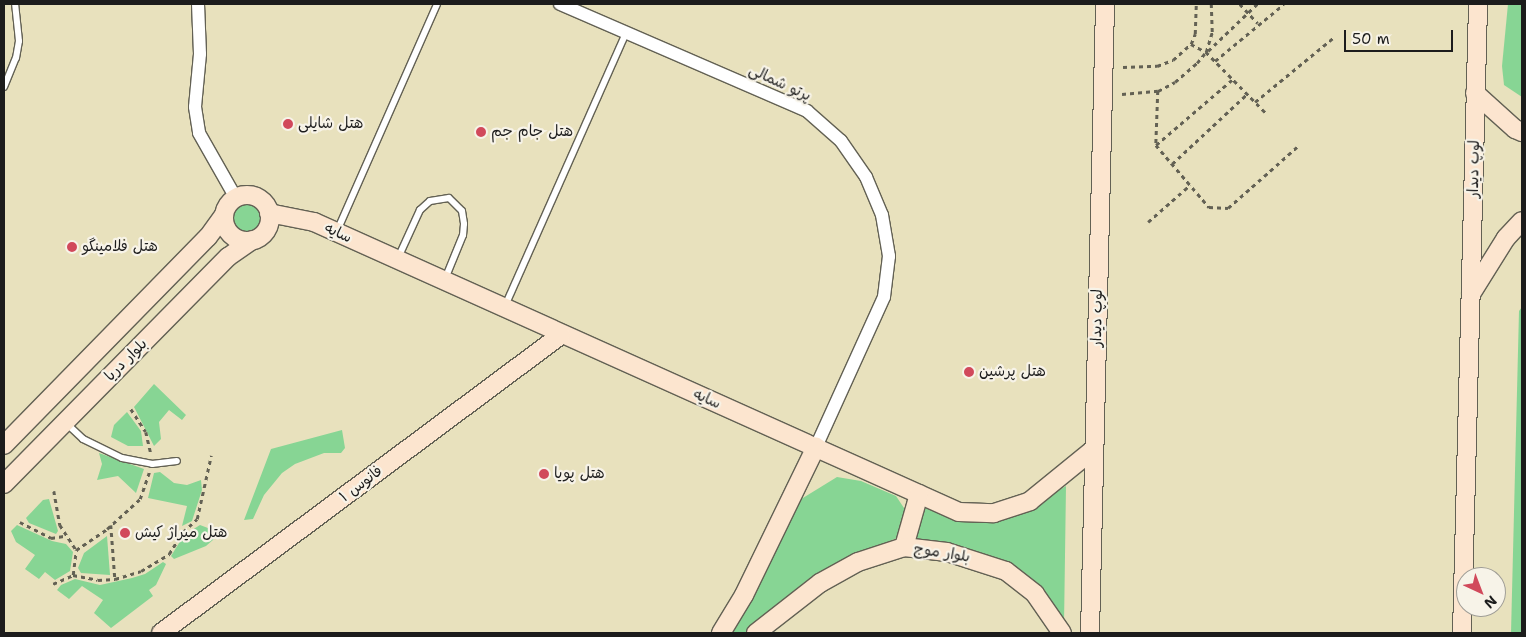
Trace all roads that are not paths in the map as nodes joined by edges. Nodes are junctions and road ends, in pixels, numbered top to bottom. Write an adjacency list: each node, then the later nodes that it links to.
1 (14, 4): 8 (lane)
2 (198, 4): 11 (street)
3 (437, 4): 15 (lane)
4 (560, 4): 7 (street, پرتو شمالی)
5 (1105, 4): 25 (street, لوپ دیدار)
6 (1478, 4): 9 (street, لوپ دیدار)
7 (626, 33): 20 (lane); 24 (street, پرتو شمالی)
8 (4, 87)
9 (1475, 93): 10 (street); 19 (street, لوپ دیدار)
10 (1522, 132)
11 (236, 198): 12 (street); 13 (street)
12 (269, 213): 15 (street, سایه); 16 (street)
13 (224, 216): 16 (street); 23 (street, بلوار دریا)
14 (1522, 221): 19 (street)
15 (336, 232): 17 (street, سایه)
16 (252, 240): 22 (street, بلوار دریا)
17 (398, 259): 18 (street, سایه); 18 (lane)
18 (445, 279): 20 (street, سایه)
19 (1470, 295): 35 (street, لوپ دیدار)
20 (505, 306): 21 (street, سایه)
21 (561, 335): 24 (street, سایه); 30 (street, فانوس ۱)
22 (66, 422): 26 (lane); 27 (street, بلوار دریا)
23 (6, 440)
24 (816, 447): 28 (street, سایه); 31 (street)
25 (1094, 449): 28 (street, سایه); 34 (street, لوپ دیدار)
26 (177, 461)
27 (4, 484)
28 (919, 494): 29 (street)
29 (904, 547): 32 (street, بلوار موج); 33 (street, بلوار موج)
30 (161, 633)
31 (721, 633)
32 (756, 633)
33 (1062, 633)
34 (1090, 633)
35 (1462, 633)

